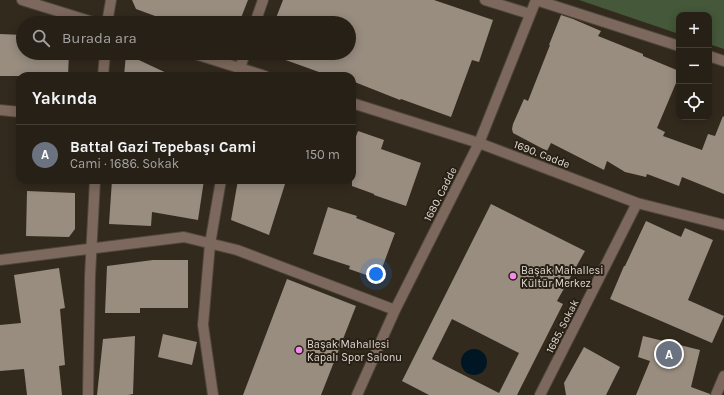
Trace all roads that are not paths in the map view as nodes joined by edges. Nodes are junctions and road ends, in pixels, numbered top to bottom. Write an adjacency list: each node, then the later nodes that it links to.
1 (22, 0): 7 (street)
2 (111, 0): 8 (street)
3 (263, 0): 9 (street)
4 (485, 0): 6 (street)
5 (536, 0): 6 (street, 1680. Cadde); 10 (street)
6 (530, 14): 21 (street, 1680. Cadde)
7 (73, 16)
8 (108, 16)
9 (257, 16)
10 (676, 45)
11 (712, 57): 15 (street)
12 (104, 60): 16 (street)
13 (209, 60): 17 (street)
14 (243, 60): 17 (street)
15 (724, 61)
16 (103, 72)
17 (239, 72)
18 (356, 104): 21 (street, 1690. Cadde)
19 (0, 110): 20 (street)
20 (16, 112)
21 (479, 143): 24 (street, 1690. Cadde); 29 (street, 1680. Cadde)
22 (95, 184): 27 (street)
23 (220, 184): 26 (street)
24 (637, 203): 25 (street, 1690. Cadde); 34 (street, 1685. Sokak)
25 (724, 225)
26 (210, 244): 27 (street); 29 (street); 32 (street)
27 (91, 249): 28 (street); 31 (street)
28 (0, 260)
29 (395, 310): 33 (street, 1680. Cadde)
30 (724, 376): 35 (street)
31 (88, 395)
32 (213, 395)
33 (357, 395)
34 (540, 395)
35 (716, 395)

